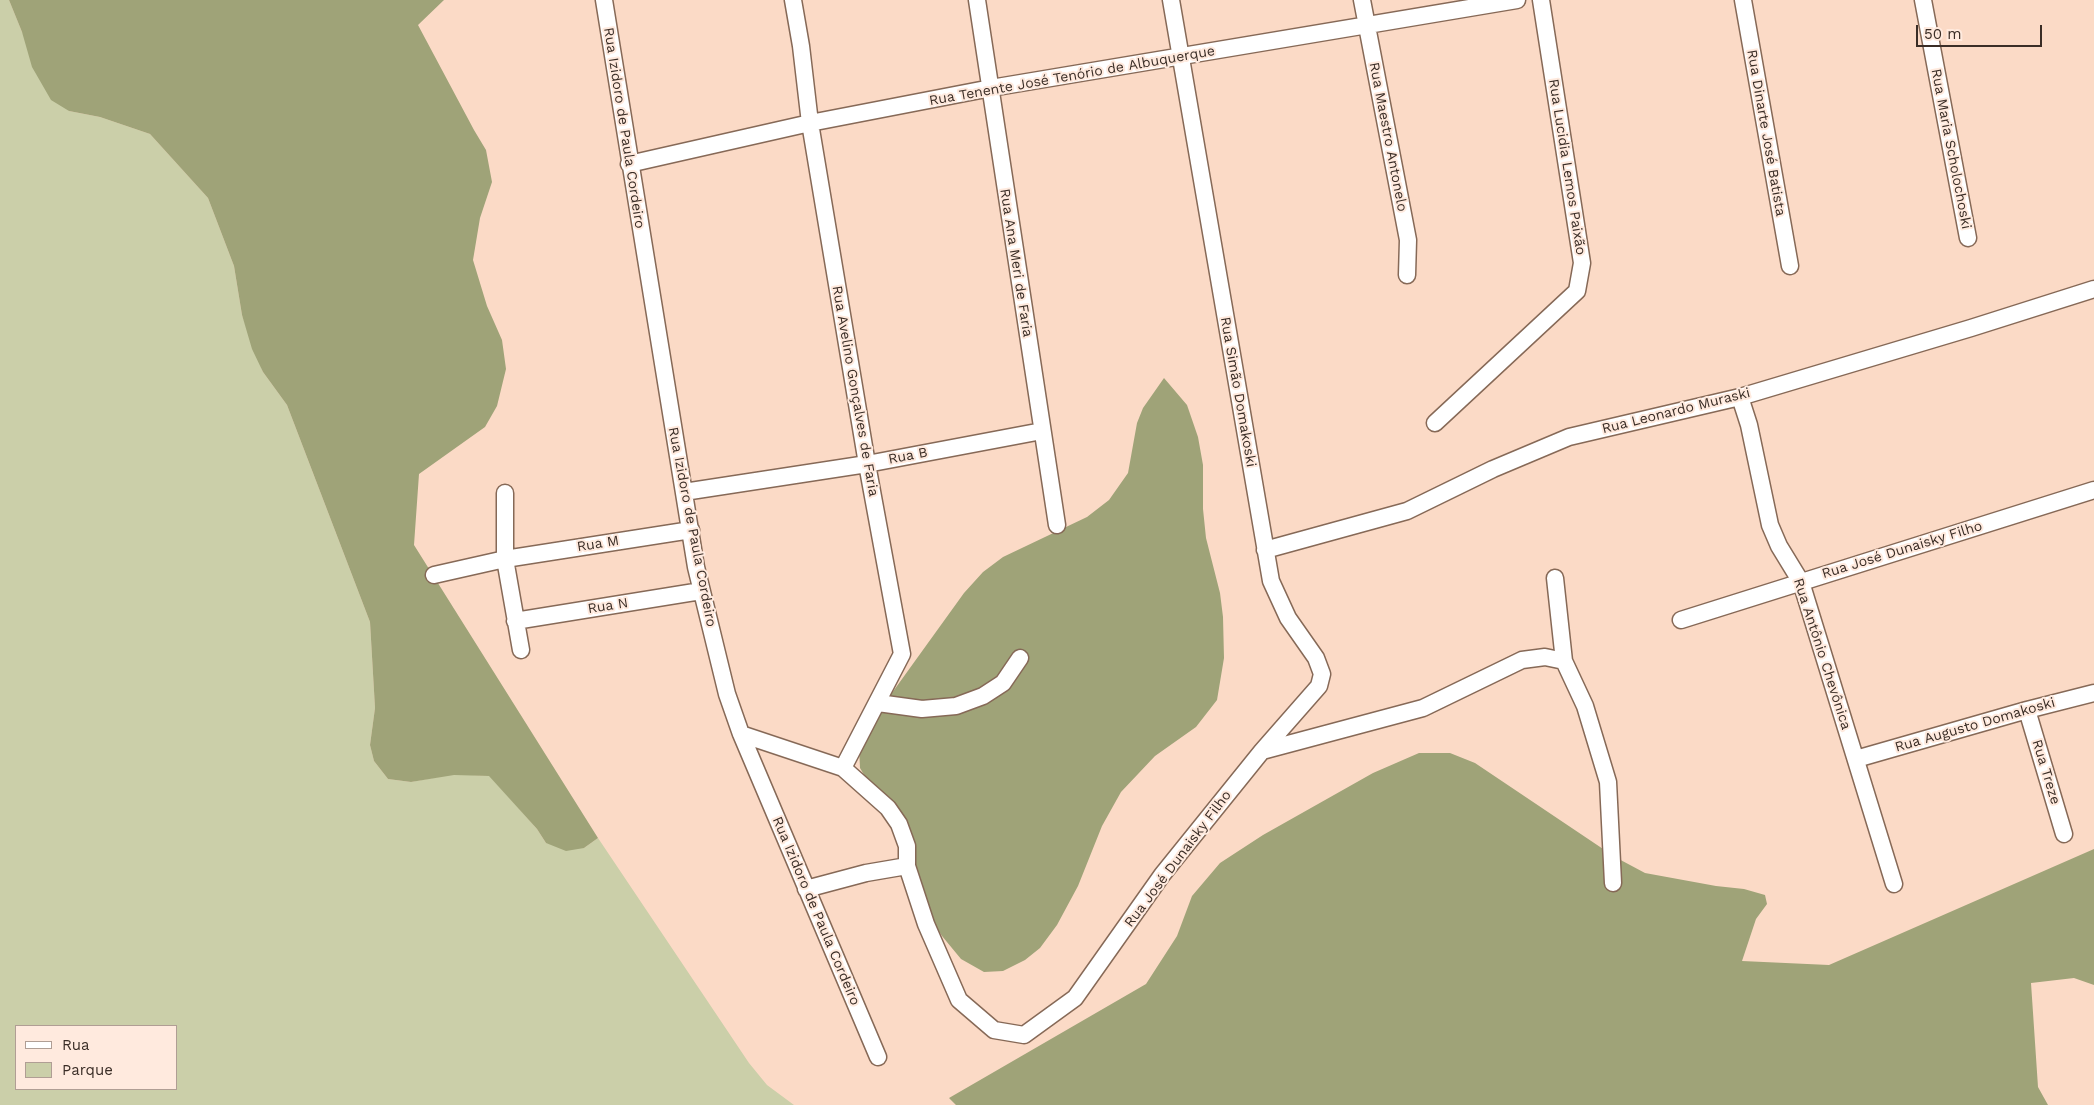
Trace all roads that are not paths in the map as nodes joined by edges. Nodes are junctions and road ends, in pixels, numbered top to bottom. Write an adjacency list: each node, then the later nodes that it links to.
1 (604, 0): 14 (street, Rua Izidoro de Paula Cordeiro)
2 (793, 0): 13 (street, Rua Avelino Gonçalves de Faria)
3 (977, 0): 12 (street, Rua Ana Meri de Faria)
4 (1171, 0): 11 (street, Rua Simão Domakoski)
5 (1362, 0): 10 (street, Rua Maestro Antonelo)
6 (1517, 0): 10 (street, Rua Tenente José Tenório de Albuquerque)
7 (1541, 0): 20 (street, Rua Lucidia Lemos Paixão)
8 (1743, 0): 16 (street, Rua Dinarte José Batista)
9 (1923, 0): 15 (street, Rua Maria Scholochoski)
10 (1366, 26): 11 (street, Rua Tenente José Tenório de Albuquerque); 17 (street, Rua Maestro Antonelo)
11 (1181, 57): 12 (street, Rua Tenente José Tenório de Albuquerque); 28 (street, Rua Simão Domakoski)
12 (991, 88): 13 (street, Rua Tenente José Tenório de Albuquerque); 21 (street, Rua Ana Meri de Faria)
13 (810, 123): 14 (street, Rua Tenente José Tenório de Albuquerque); 22 (street, Rua Avelino Gonçalves de Faria)
14 (629, 164): 25 (street, Rua Izidoro de Paula Cordeiro)
15 (1968, 238)
16 (1790, 266)
17 (1407, 276)
18 (2094, 289): 19 (street, Rua Leonardo Muraski)
19 (1740, 397): 28 (street, Rua Leonardo Muraski); 32 (street, Rua Antônio Chevônica)
20 (1435, 423)
21 (1042, 431): 22 (street, Rua B); 26 (street, Rua Ana Meri de Faria)
22 (867, 464): 25 (street, Rua B); 40 (street, Rua Avelino Gonçalves de Faria)
23 (2094, 490): 32 (street, Rua José Dunaisky Filho)
24 (505, 492): 29 (street)
25 (684, 492): 27 (street, Rua Izidoro de Paula Cordeiro)
26 (1057, 525)
27 (691, 530): 29 (street, Rua M); 33 (street, Rua Izidoro de Paula Cordeiro)
28 (1266, 550): 43 (street, Rua Simão Domakoski)
29 (505, 559): 30 (street, Rua M); 35 (street)
30 (434, 575)
31 (1554, 578): 38 (street)
32 (1801, 582): 34 (street, Rua José Dunaisky Filho); 44 (street, Rua Antônio Chevônica)
33 (701, 592): 35 (street, Rua N); 42 (street, Rua Izidoro de Paula Cordeiro)
34 (1681, 620)
35 (515, 621): 36 (street)
36 (520, 650)
37 (1020, 658): 40 (street)
38 (1564, 661): 43 (street); 48 (street)
39 (2094, 693): 41 (street, Rua Augusto Domakoski)
40 (878, 702): 45 (street, Rua Avelino Gonçalves de Faria)
41 (2027, 710): 44 (street, Rua Augusto Domakoski); 46 (street, Rua Treze)
42 (741, 734): 45 (street); 50 (street, Rua Izidoro de Paula Cordeiro)
43 (1262, 751): 47 (street, Rua José Dunaisky Filho)
44 (1856, 759): 49 (street, Rua Antônio Chevônica)
45 (843, 768): 47 (street, Rua José Dunaisky Filho)
46 (2064, 834)
47 (907, 866): 50 (street)
48 (1613, 884)
49 (1894, 884)
50 (806, 889): 51 (street, Rua Izidoro de Paula Cordeiro)
51 (878, 1057)

